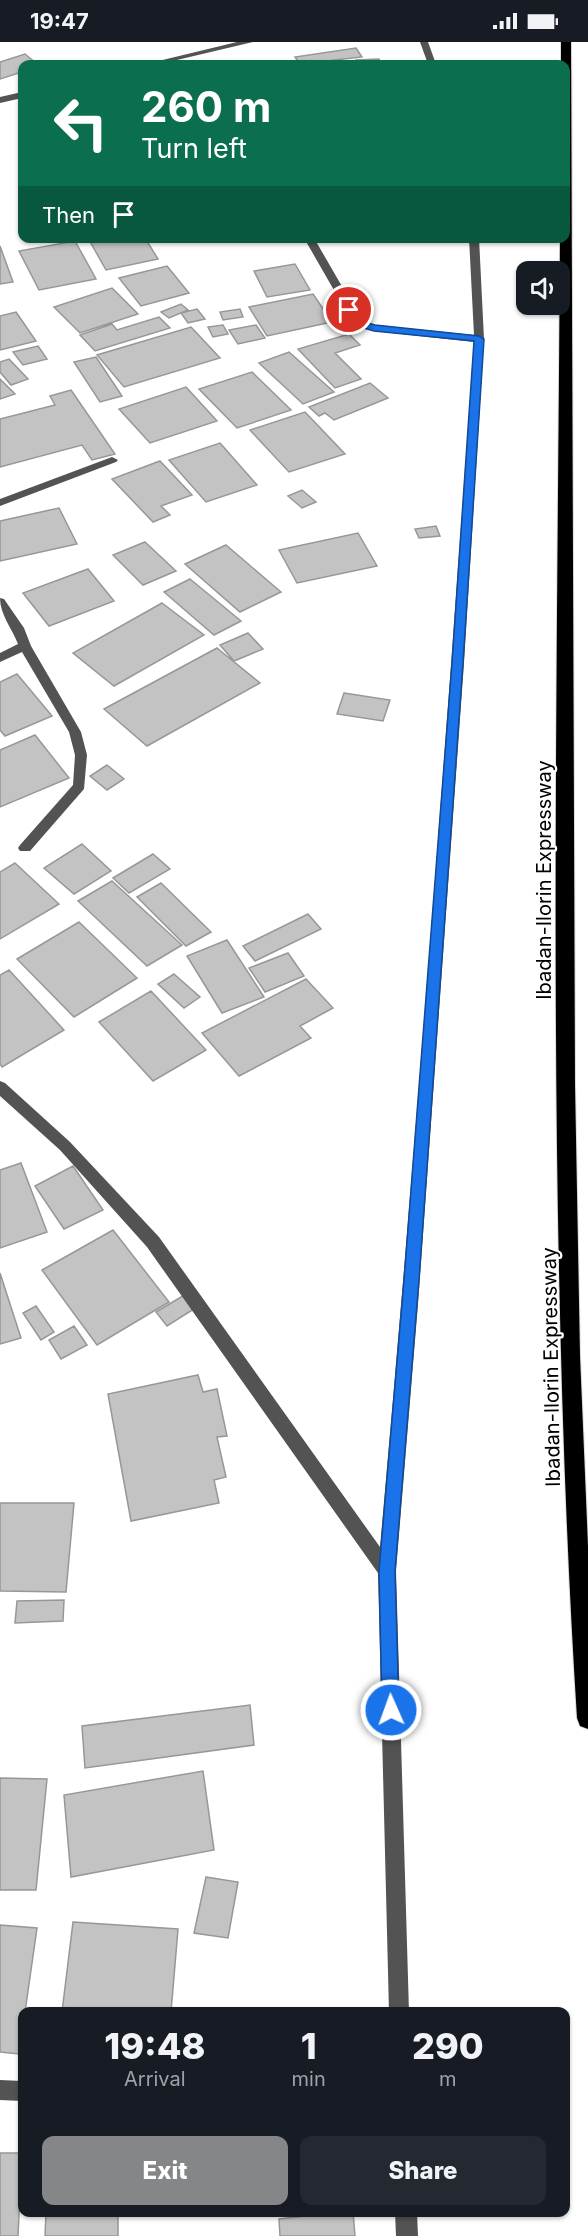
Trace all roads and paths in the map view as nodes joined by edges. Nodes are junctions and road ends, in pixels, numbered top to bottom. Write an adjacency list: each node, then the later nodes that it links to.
1 (249, 42): 4 (street)
2 (424, 42): 7 (street)
3 (566, 42): 8 (highway, Ibadan-Ilorin Expressway)
4 (203, 52): 5 (street); 6 (street)
5 (168, 60)
6 (208, 60)
7 (431, 60)
8 (566, 60)
9 (18, 96): 10 (street)
10 (0, 100)
11 (312, 243): 14 (street)
12 (474, 243): 14 (street)
13 (565, 243): 23 (highway, Ibadan-Ilorin Expressway)
14 (479, 339): 22 (street)
15 (112, 460): 16 (street)
16 (0, 503)
17 (0, 602): 18 (street)
18 (25, 646): 19 (street); 20 (street)
19 (0, 658)
20 (25, 848)
21 (0, 1088): 22 (street)
22 (387, 1571): 24 (street)
23 (588, 1718)
24 (399, 2007)
25 (0, 2090): 26 (street)
26 (18, 2091)
27 (406, 2217): 28 (street)
28 (407, 2236)

